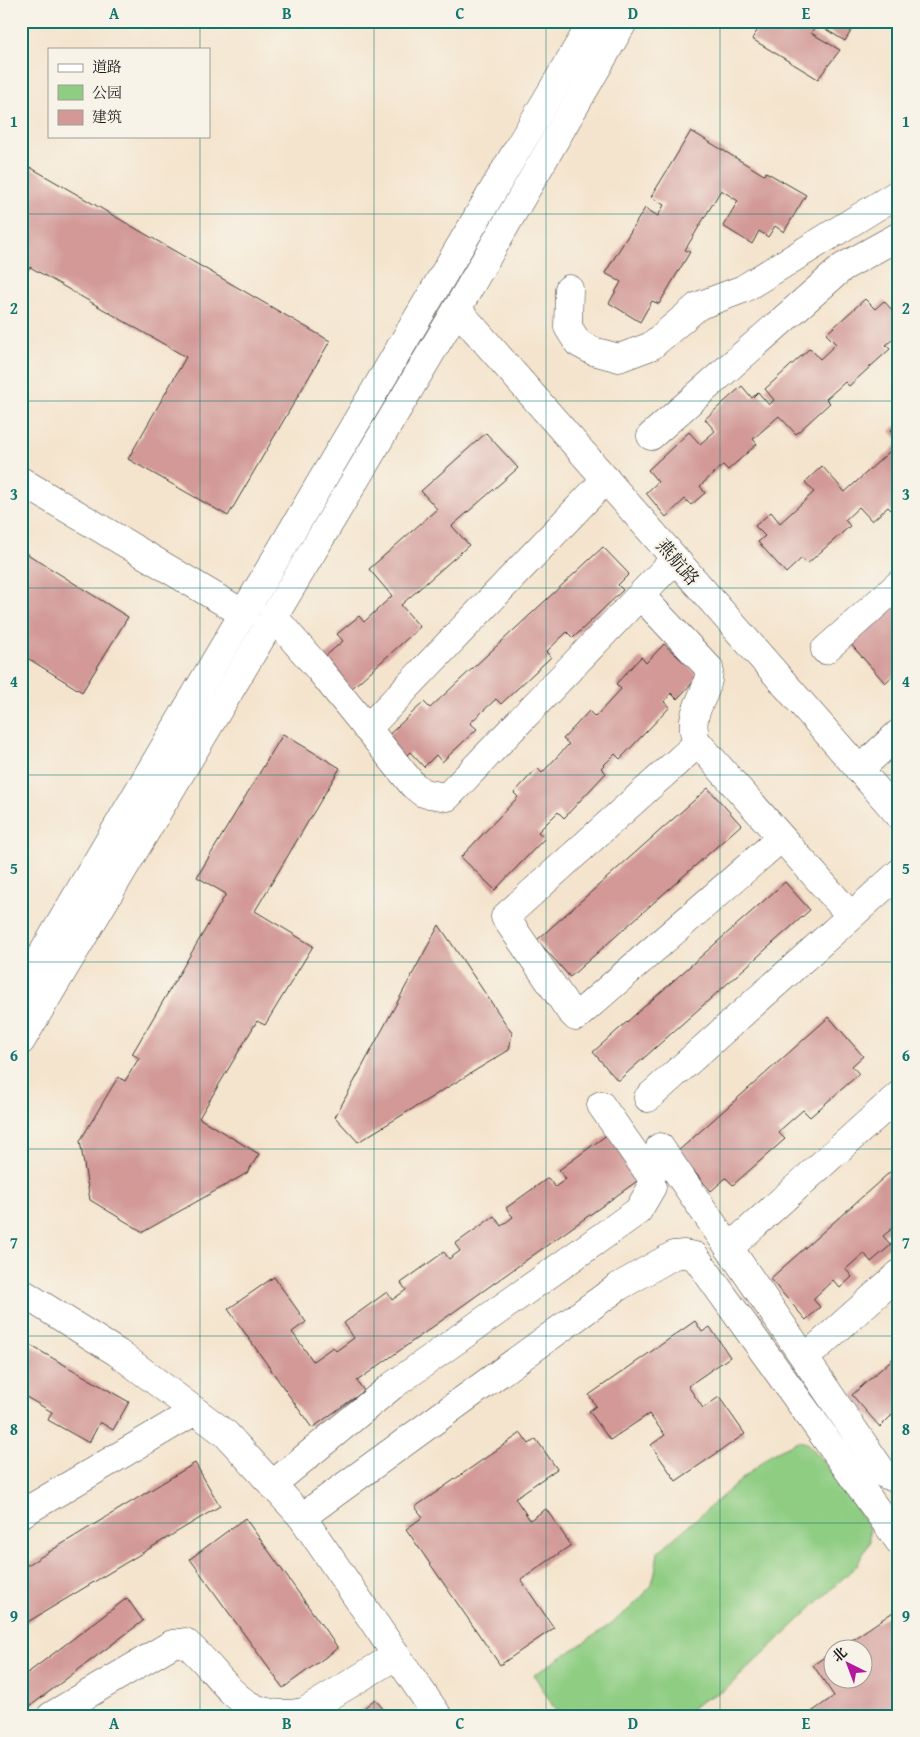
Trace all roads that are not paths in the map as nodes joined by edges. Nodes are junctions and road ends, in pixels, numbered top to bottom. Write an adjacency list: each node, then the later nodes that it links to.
1 (593, 21): 13 (street)
2 (624, 21): 6 (street)
3 (899, 193): 5 (street)
4 (899, 236): 7 (street)
5 (569, 289)
6 (457, 309): 8 (street, 燕航路); 14 (street)
7 (652, 436)
8 (606, 479): 10 (street, 燕航路); 16 (street)
9 (21, 481): 13 (street)
10 (675, 559): 12 (street); 19 (street, 燕航路)
11 (899, 584): 15 (street)
12 (641, 596): 16 (street); 18 (street)
13 (244, 614): 24 (street)
14 (273, 616): 16 (street); 25 (street)
15 (825, 650)
16 (366, 729)
17 (899, 733): 19 (street)
18 (698, 743): 21 (street); 21 (street)
19 (859, 770): 20 (street, 燕航路)
20 (899, 815)
21 (781, 838): 23 (street)
22 (899, 874): 23 (street)
23 (850, 916): 27 (street)
24 (21, 990)
25 (21, 1041)
26 (899, 1095): 30 (street)
27 (648, 1098)
28 (601, 1105): 36 (street)
29 (660, 1147): 30 (street)
30 (729, 1248): 33 (street)
31 (899, 1274): 33 (street)
32 (21, 1292): 34 (street)
33 (804, 1358): 35 (street)
34 (195, 1411): 36 (street); 37 (street)
35 (899, 1475)
36 (273, 1484): 38 (street)
37 (21, 1514)
38 (302, 1517): 39 (street); 40 (street)
39 (899, 1541)
40 (397, 1655): 41 (street); 42 (street)
41 (51, 1716)
42 (438, 1716)

